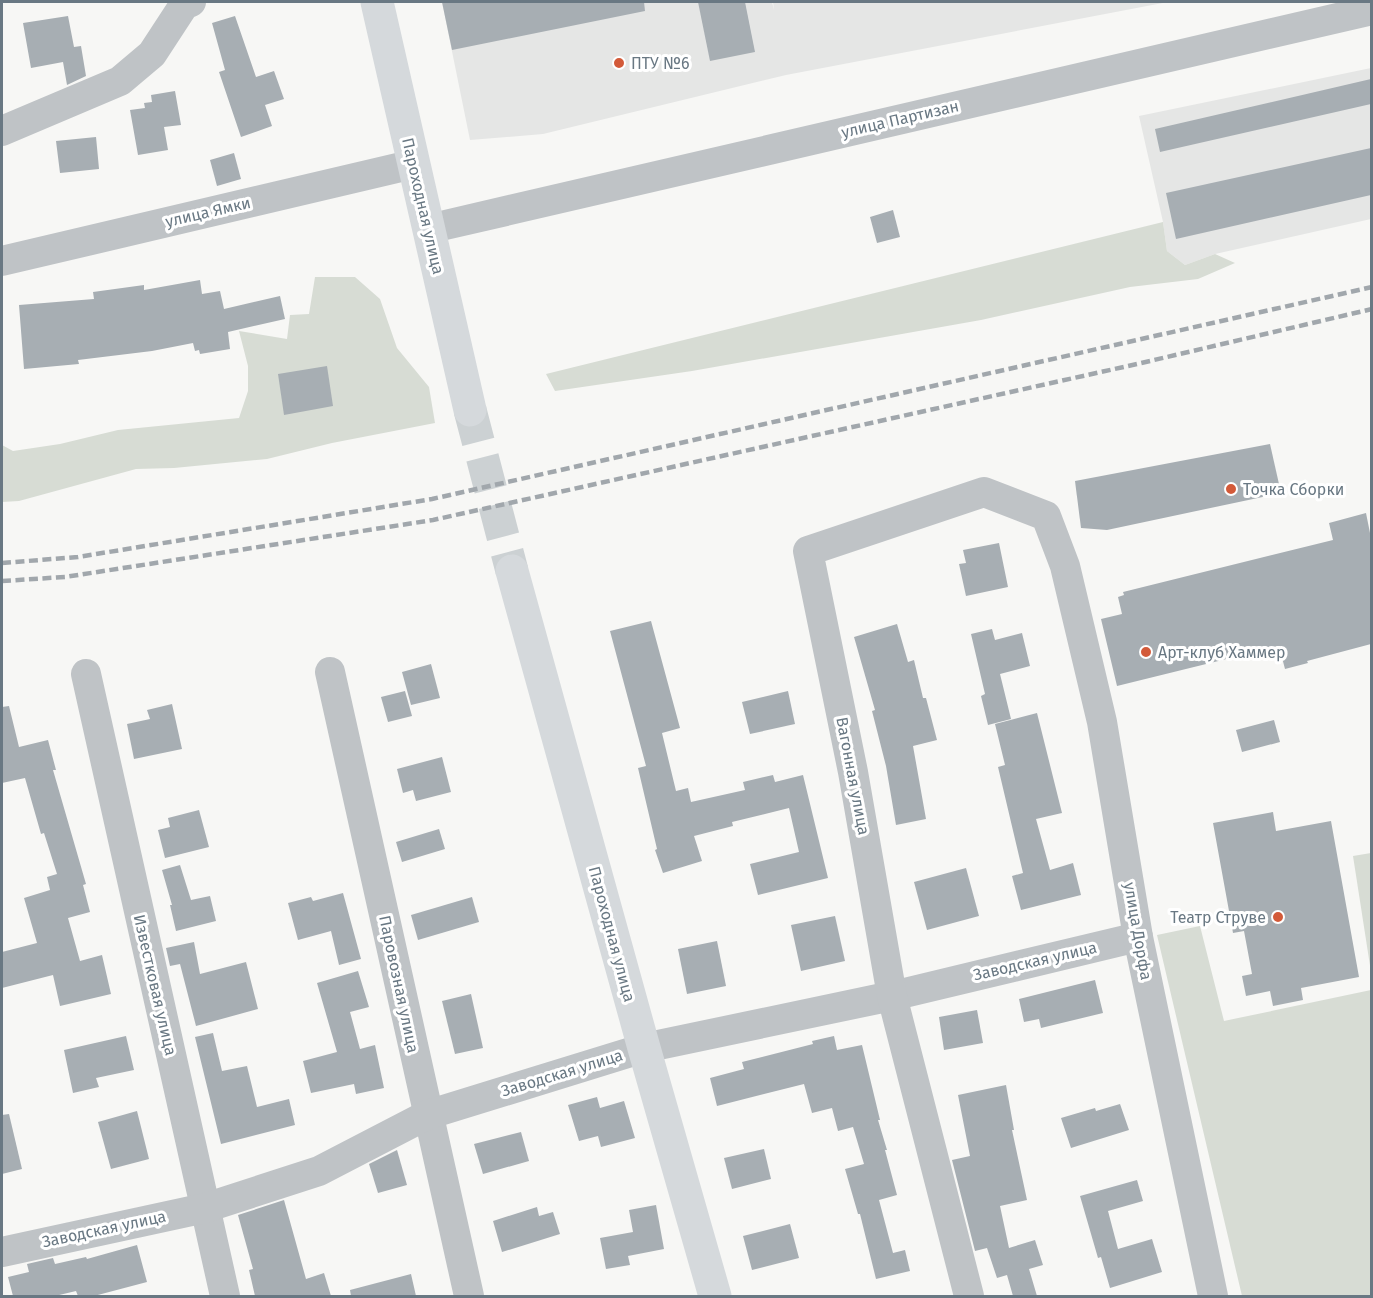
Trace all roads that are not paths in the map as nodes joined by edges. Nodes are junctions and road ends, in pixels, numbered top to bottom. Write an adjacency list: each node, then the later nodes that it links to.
1 (191, 2): 4 (street)
2 (377, 2): 5 (main road, Пароходная улица)
3 (1371, 10): 6 (street, улица Партизан)
4 (2, 131)
5 (414, 164): 6 (main road, Пароходная улица); 7 (street, улица Ямки)
6 (428, 229): 8 (main road, Пароходная улица)
7 (2, 261)
8 (470, 410)
9 (1065, 566): 13 (street, улица Дорфа); 14 (street, Вагонная улица)
10 (512, 571): 15 (main road, Пароходная улица)
11 (330, 672): 16 (street, Паровозная улица)
12 (86, 674): 17 (street, Известковая улица)
13 (1138, 937): 14 (street, Заводская улица); 23 (street, улица Дорфа)
14 (892, 996): 15 (street, Заводская улица); 22 (street, Вагонная улица)
15 (644, 1048): 16 (street, Заводская улица); 21 (main road, Пароходная улица)
16 (427, 1115): 17 (street, Заводская улица); 20 (street, Паровозная улица)
17 (205, 1208): 18 (street, Заводская улица); 19 (street, Известковая улица)
18 (2, 1252)
19 (225, 1296)
20 (469, 1296)
21 (715, 1296)
22 (969, 1296)
23 (1213, 1296)

